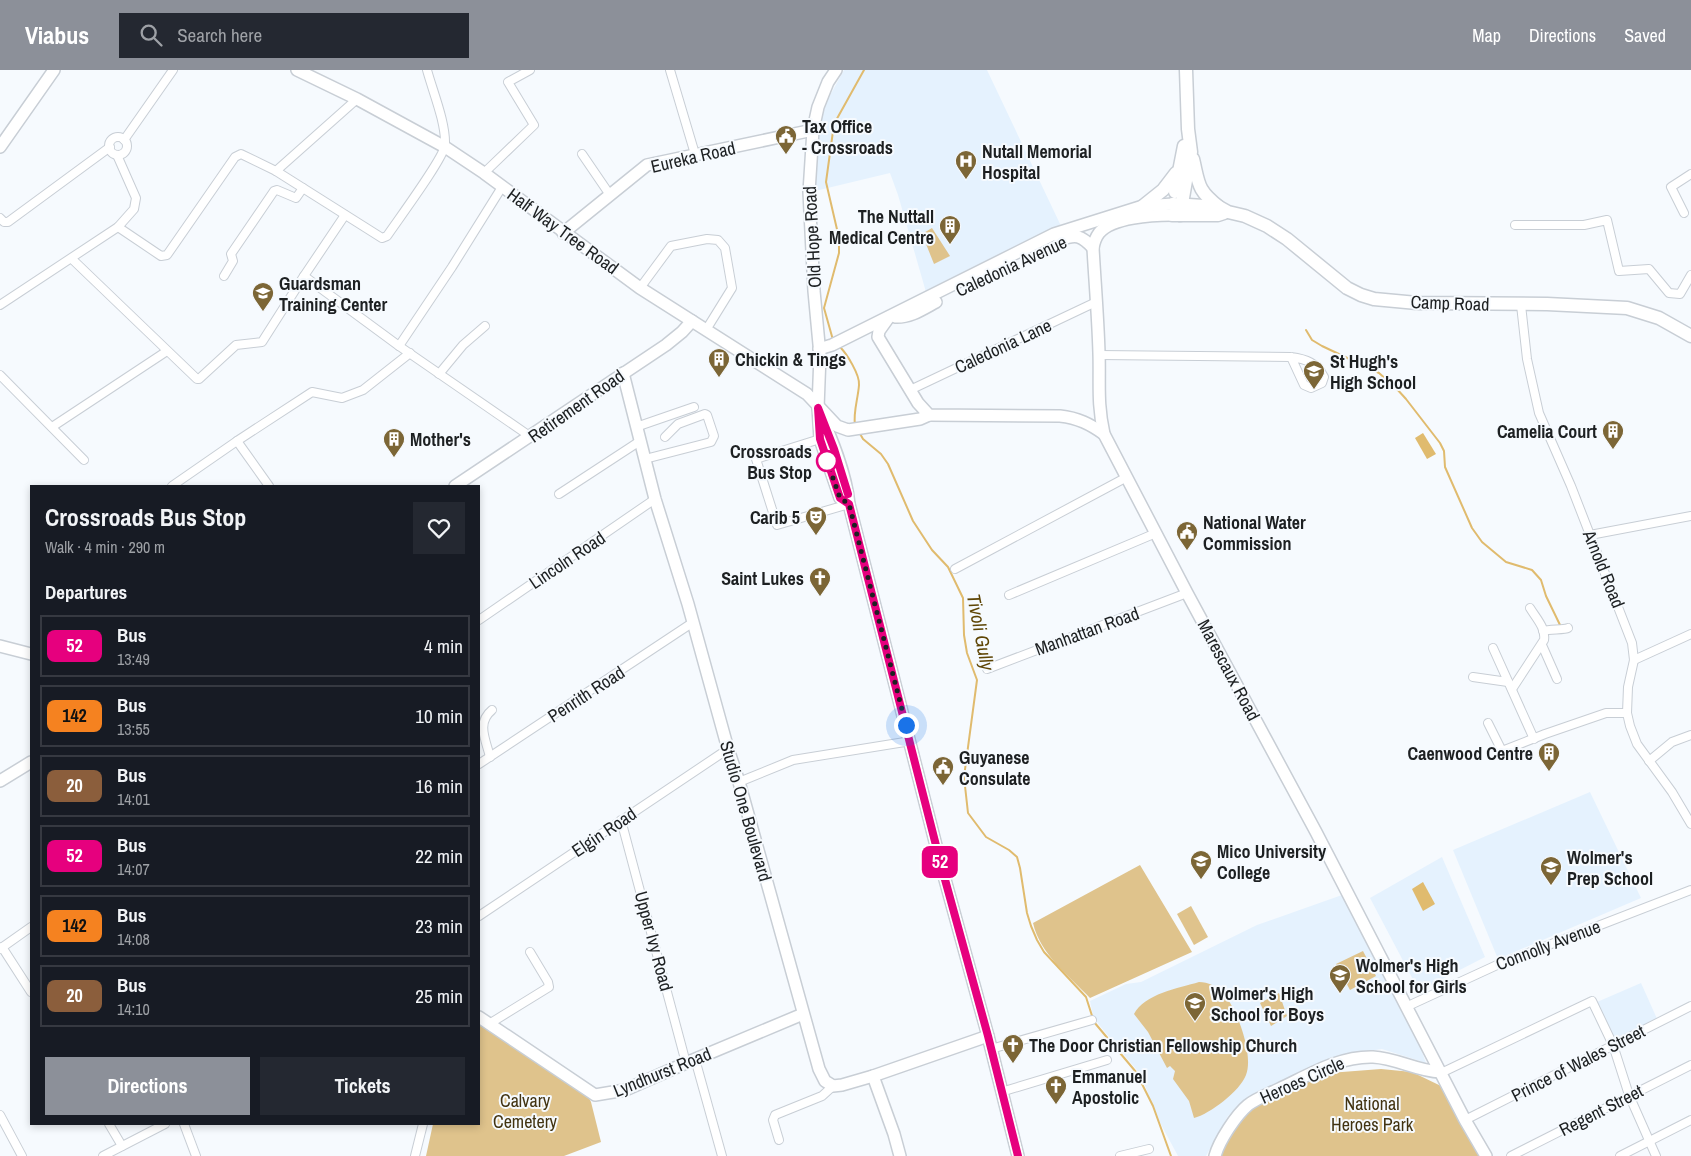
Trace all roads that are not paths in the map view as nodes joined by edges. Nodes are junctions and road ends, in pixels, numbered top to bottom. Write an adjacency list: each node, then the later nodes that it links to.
1 (54, 70): 13 (main road)
2 (173, 70): 12 (street)
3 (297, 70): 9 (main road, Half Way Tree Road)
4 (427, 70): 15 (street)
5 (530, 70): 22 (street)
6 (670, 70): 18 (street)
7 (836, 70): 11 (main road, Old Hope Road)
8 (1186, 70): 10 (main road)
9 (357, 99): 15 (main road, Half Way Tree Road); 21 (street)
10 (1188, 129): 16 (main road); 20 (main road)
11 (813, 130): 18 (main road, Eureka Road); 54 (main road, Old Hope Road)
12 (124, 140): 14 (street); 19 (street)
13 (0, 147)
14 (110, 147): 19 (street); 32 (street)
15 (445, 147): 22 (main road, Half Way Tree Road); 31 (street)
16 (1191, 152): 28 (main road); 29 (main road)
17 (582, 154): 26 (street)
18 (695, 154): 26 (main road, Eureka Road)
19 (117, 155): 34 (street)
20 (1178, 170): 27 (main road); 29 (main road)
21 (276, 171): 25 (street); 34 (street)
22 (484, 174): 24 (main road, Half Way Tree Road)
23 (1691, 174): 30 (street)
24 (502, 187): 35 (main road, Half Way Tree Road); 51 (street)
25 (303, 188): 31 (street); 38 (street)
26 (610, 195): 35 (main road, Eureka Road)
27 (1143, 206): 29 (main road, Caledonia Avenue); 45 (main road, Caledonia Avenue)
28 (1224, 209): 29 (main road, Camp Road); 44 (main road, Camp Road)
29 (1176, 210): 36 (main road, Caledonia Avenue)
30 (1684, 213)
31 (345, 215): 39 (street)
32 (0, 218)
33 (1515, 225): 40 (street)
34 (118, 227): 37 (street)
35 (564, 233): 41 (main road, Half Way Tree Road)
36 (1093, 248): 42 (main road, Marescaux Road); 45 (main road, Caledonia Avenue)
37 (72, 259): 43 (street); 53 (street)
38 (224, 276)
39 (304, 276): 51 (street); 53 (street)
40 (1691, 276)
41 (640, 288): 46 (main road, Half Way Tree Road); 48 (street)
42 (1096, 302): 56 (main road, Marescaux Road); 61 (street, Caledonia Lane)
43 (0, 305)
44 (1521, 305): 49 (main road, Camp Road); 88 (street, Arnold Road)
45 (889, 316): 50 (main road); 52 (main road, Caledonia Avenue)
46 (692, 321): 48 (main road, Half Way Tree Road); 58 (main road, Retirement Road)
47 (485, 326): 59 (street)
48 (706, 330): 64 (main road, Half Way Tree Road)
49 (1691, 336)
50 (878, 337): 52 (main road); 61 (main road)
51 (399, 346): 55 (street)
52 (838, 346): 54 (main road)
53 (167, 351): 67 (street)
54 (820, 352): 64 (main road, Old Hope Road)
55 (410, 353): 59 (street); 74 (street)
56 (1099, 355): 57 (street); 62 (main road, Marescaux Road)
57 (1291, 357): 57 (street)
58 (623, 373): 68 (main road, Studio One Boulevard); 71 (main road, Retirement Road)
59 (439, 374): 71 (street)
60 (0, 375): 67 (street)
61 (910, 390): 65 (main road)
62 (1098, 399): 66 (main road); 70 (main road, Marescaux Road)
63 (694, 407): 68 (street)
64 (818, 408): 69 (main road, Half Way Tree Road); 73 (main road, Old Hope Road); 76 (main road)
65 (929, 415): 66 (main road); 69 (main road)
66 (1074, 418): 70 (main road)
67 (52, 427): 78 (street)
68 (636, 427): 75 (main road, Studio One Boulevard)
69 (854, 430): 76 (main road)
70 (1104, 434): 79 (main road, Marescaux Road)
71 (531, 437): 82 (main road, Retirement Road)
72 (665, 437): 77 (street)
73 (820, 439): 85 (main road, Old Hope Road); 85 (street)
74 (237, 441): 80 (street); 81 (street)
75 (640, 441): 77 (main road, Studio One Boulevard); 83 (street)
76 (834, 449): 85 (main road)
77 (645, 459): 84 (main road, Studio One Boulevard)
78 (84, 460)
79 (1127, 478): 87 (main road, Marescaux Road); 89 (street)
80 (173, 485)
81 (269, 485)
82 (457, 485)
83 (559, 494)
84 (655, 499): 93 (street, Lincoln Road); 94 (main road, Studio One Boulevard)
85 (849, 504): 112 (main road)
86 (1691, 516): 88 (street)
87 (1156, 533): 90 (main road, Marescaux Road); 91 (street)
88 (1590, 535): 102 (street, Arnold Road)
89 (955, 569)
90 (1187, 593): 103 (street, Manhattan Road); 128 (main road, Marescaux Road)
91 (1010, 595)
92 (1530, 608): 96 (street)
93 (480, 619)
94 (692, 623): 113 (main road, Studio One Boulevard); 114 (street, Penrith Road)
95 (1568, 628): 96 (street)
96 (1543, 631): 98 (street)
97 (1691, 634): 102 (street)
98 (1542, 645): 105 (street); 106 (street)
99 (0, 646): 101 (main road)
100 (1492, 648): 106 (street)
101 (30, 654)
102 (1634, 660): 108 (street, Arnold Road)
103 (987, 669)
104 (1473, 677): 106 (street)
105 (1557, 679)
106 (1510, 686): 111 (street)
107 (492, 710): 114 (street)
108 (1628, 713): 111 (street); 115 (street, Arnold Road)
109 (1488, 723): 111 (street)
110 (1691, 735): 115 (street)
111 (1534, 739)
112 (910, 740): 119 (street); 134 (main road)
113 (728, 749): 119 (main road, Studio One Boulevard); 120 (street, Elgin Road)
114 (490, 757): 117 (street, Penrith Road)
115 (1649, 761): 121 (street, Arnold Road)
116 (30, 763): 118 (main road)
117 (480, 763)
118 (0, 781)
119 (739, 782): 130 (main road, Studio One Boulevard)
120 (622, 820): 123 (street, Elgin Road); 138 (street, Upper Ivy Road)
121 (1691, 824)
122 (1691, 890): 128 (street, Connolly Avenue)
123 (480, 915)
124 (30, 928): 125 (street)
125 (1, 948): 127 (street)
126 (530, 952): 133 (street)
127 (30, 991)
128 (1408, 1006): 140 (main road, Marescaux Road)
129 (1691, 1006): 135 (street, Prince of Wales Street)
130 (803, 1014): 138 (main road, Lyndhurst Road); 142 (main road, Studio One Boulevard)
131 (480, 1018): 133 (main road, Lyndhurst Road)
132 (1092, 1020): 136 (street)
133 (489, 1024): 138 (main road, Lyndhurst Road)
134 (988, 1036): 136 (main road); 141 (main road)
135 (1614, 1046): 140 (street); 144 (street); 146 (street, Prince of Wales Street)
136 (991, 1049): 143 (main road)
137 (1107, 1060): 143 (street)
138 (691, 1061): 160 (street, Upper Ivy Road)
139 (1691, 1065): 144 (street, Regent Street)
140 (1441, 1072): 146 (main road); 164 (main road, Heroes Circle)
141 (873, 1076): 142 (main road); 161 (main road)
142 (833, 1086): 152 (street)
143 (1001, 1092): 162 (main road)
144 (1629, 1095): 153 (street); 166 (street, Regent Street)
145 (0, 1115): 156 (street)
146 (1465, 1120): 165 (main road)
147 (1691, 1120): 153 (street)
148 (110, 1125): 154 (street)
149 (163, 1125): 154 (street)
150 (184, 1125): 158 (street)
151 (422, 1125): 159 (street)
152 (779, 1140)
153 (1649, 1142): 167 (street); 168 (street)
154 (122, 1146): 157 (street)
155 (1149, 1148): 163 (street)
156 (22, 1156)
157 (103, 1156)
158 (196, 1156)
159 (415, 1156)
160 (722, 1156)
161 (900, 1156)
162 (1018, 1156)
163 (1120, 1156)
164 (1214, 1156)
165 (1486, 1156)
166 (1511, 1156)
167 (1620, 1156)
168 (1656, 1156)

